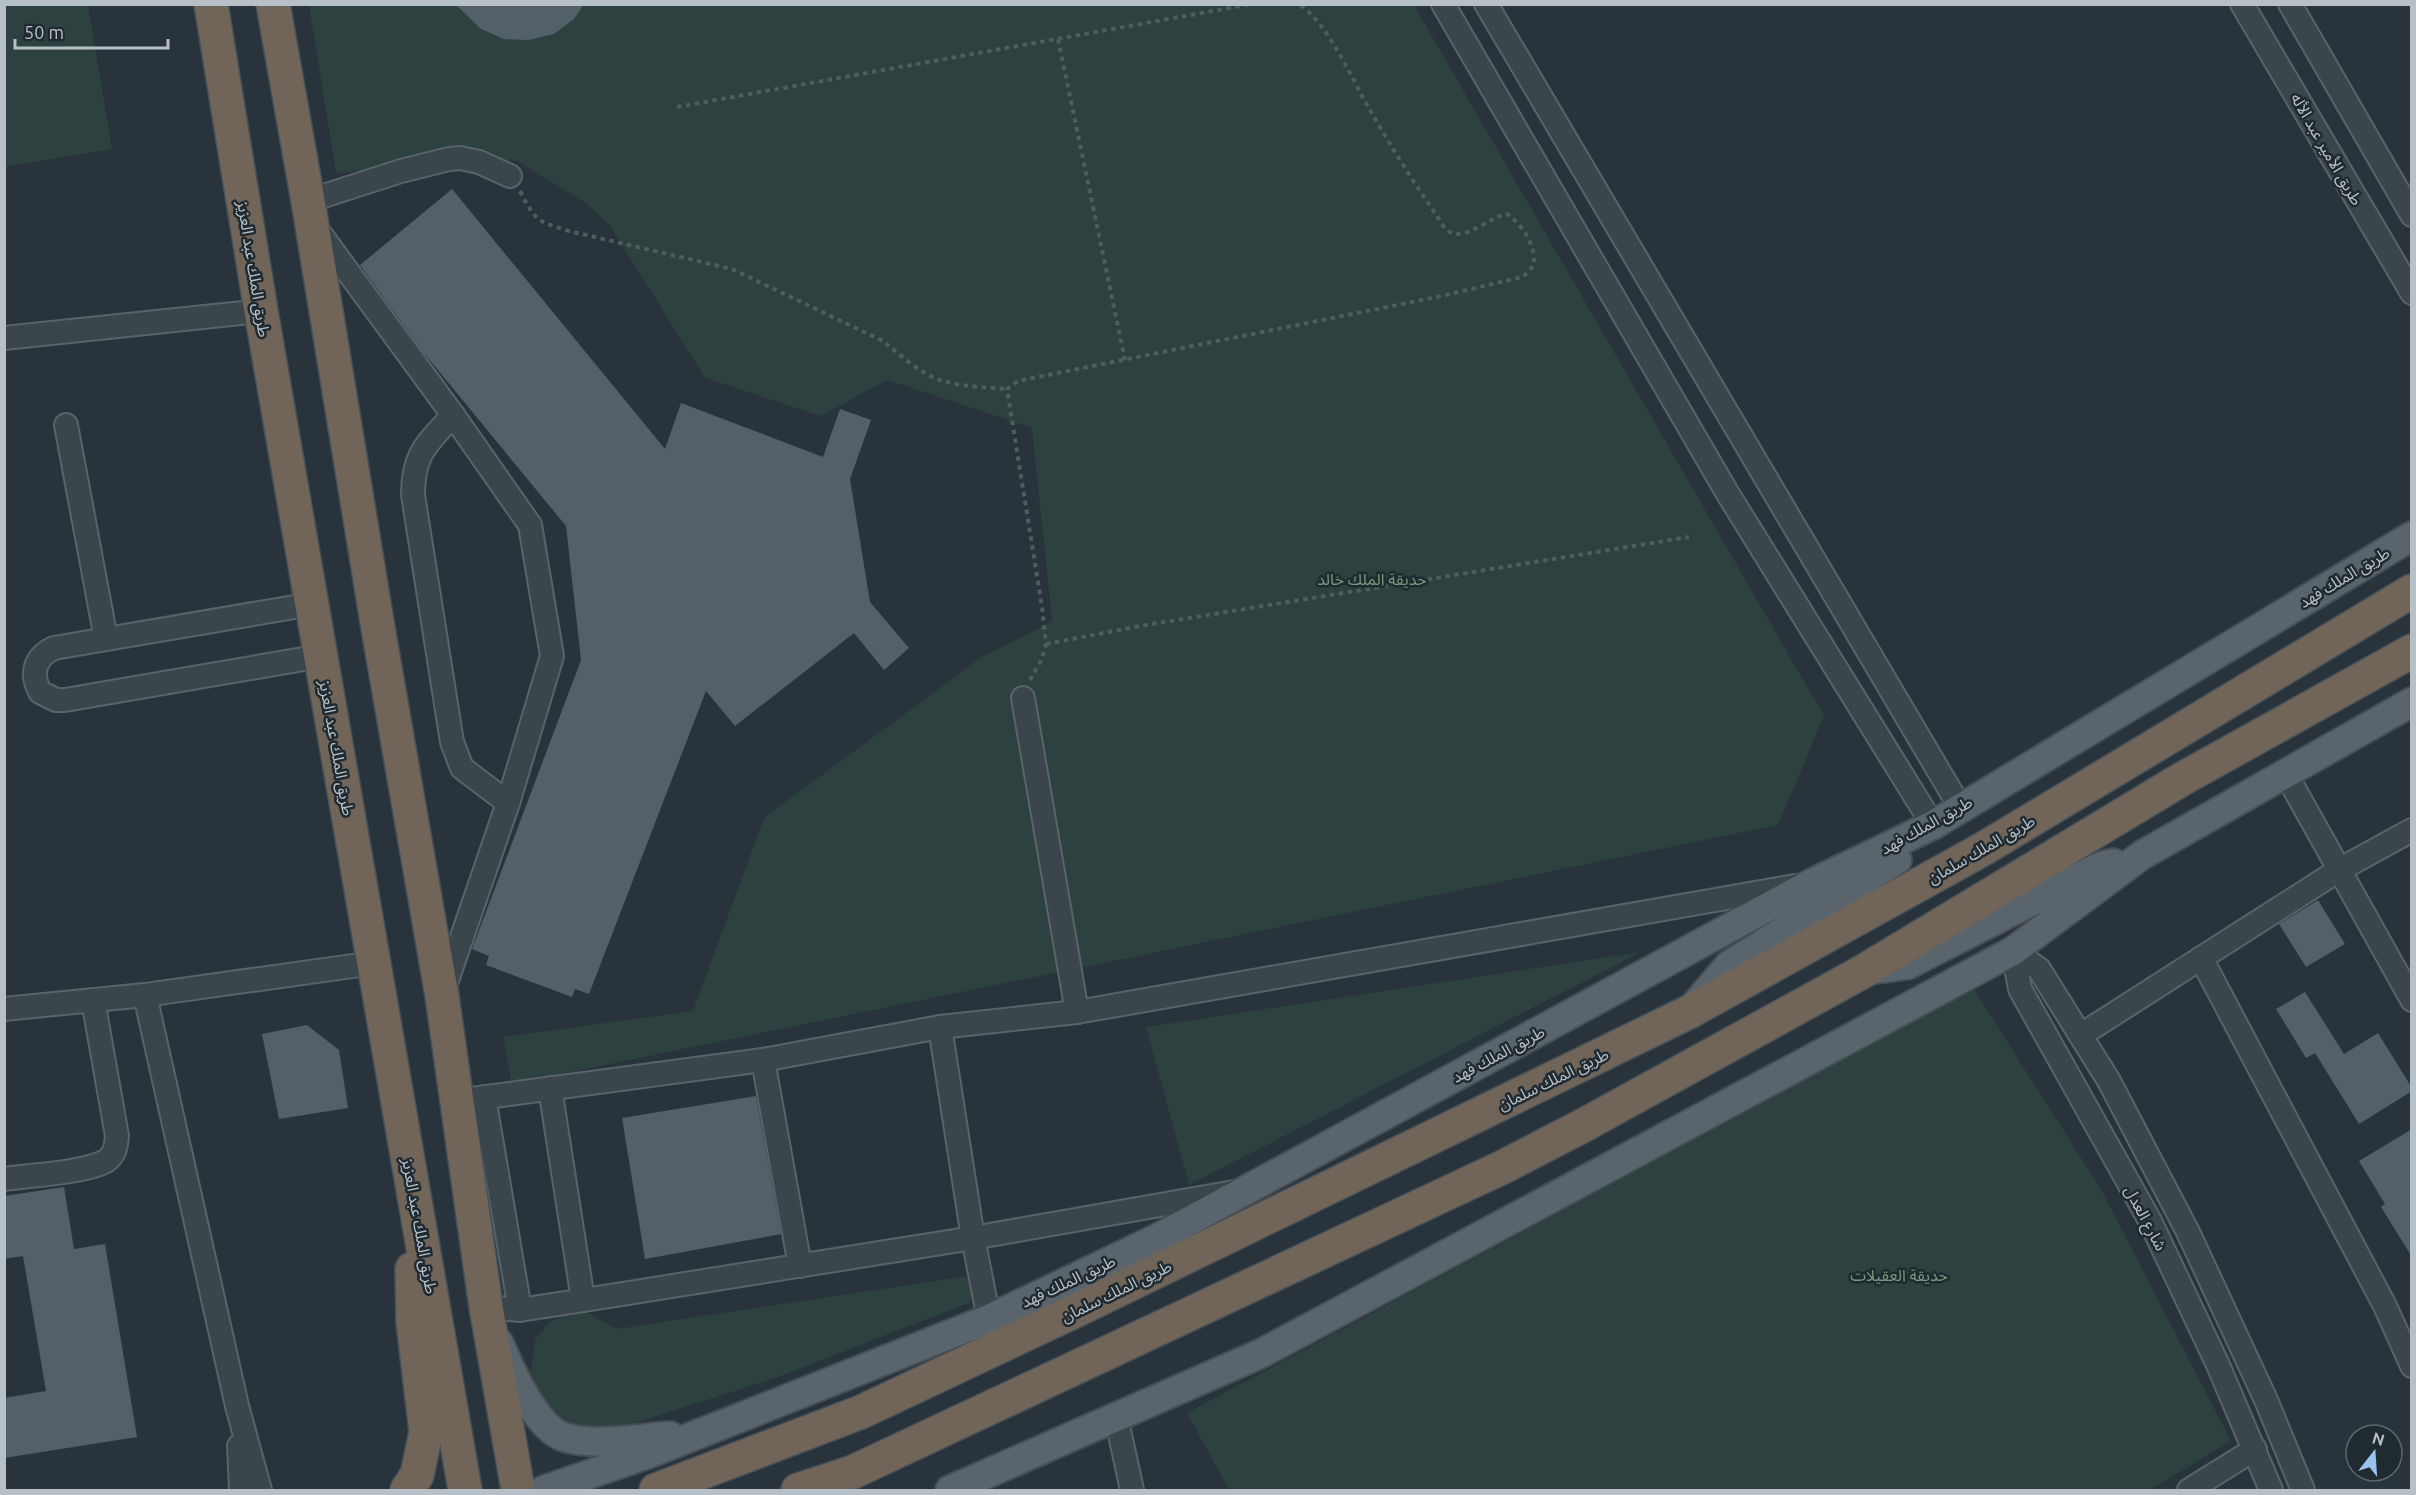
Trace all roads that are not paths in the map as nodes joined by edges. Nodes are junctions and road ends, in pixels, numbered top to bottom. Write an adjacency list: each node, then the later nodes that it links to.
1 (211, 4): 11 (highway, طريق الملك عبد العزيز)
2 (273, 4): 8 (highway)
3 (1443, 4): 26 (street)
4 (1486, 4): 25 (street)
5 (2242, 4): 10 (street, طريق الأمير عبد الأله)
6 (2290, 4): 9 (street)
7 (510, 176): 8 (street)
8 (310, 211): 13 (street); 36 (highway)
9 (2412, 215)
10 (2412, 293)
11 (261, 311): 12 (street); 17 (highway, طريق الملك عبد العزيز)
12 (4, 338)
13 (453, 415): 24 (street); 24 (street)
14 (66, 425): 18 (street)
15 (2404, 543): 25 (main road, طريق الملك فهد)
16 (2412, 591): 41 (highway, طريق الملك سلمان)
17 (312, 604): 18 (street); 20 (highway, طريق الملك عبد العزيز)
18 (106, 639): 20 (street)
19 (2412, 651): 34 (highway)
20 (321, 656): 33 (highway, طريق الملك عبد العزيز)
21 (1023, 698): 40 (street)
22 (2408, 702): 23 (main road)
23 (2286, 774): 28 (main road); 29 (street)
24 (508, 803): 36 (street)
25 (1960, 807): 26 (main road, طريق الملك فهد)
26 (1933, 825): 30 (main road, طريق الملك فهد); 41 (main road)
27 (2412, 830): 29 (street)
28 (2142, 855): 31 (main road); 34 (main road)
29 (2339, 870): 32 (street); 38 (street)
30 (1812, 884): 40 (street); 49 (main road, طريق الملك فهد)
31 (2013, 951): 43 (street); 58 (main road); 60 (street, شارع العدل)
32 (2201, 958): 43 (street); 56 (street)
33 (374, 963): 35 (street); 47 (highway, طريق الملك عبد العزيز)
34 (1864, 971): 70 (highway)
35 (145, 995): 37 (street); 57 (street)
36 (442, 996): 46 (highway)
37 (93, 1000): 39 (street); 48 (street)
38 (2412, 1000)
39 (4, 1009)
40 (1077, 1012): 42 (street)
41 (1689, 1012): 69 (highway, طريق الملك سلمان)
42 (940, 1027): 44 (street); 50 (street)
43 (2080, 1035): 75 (street)
44 (763, 1060): 45 (street); 51 (street)
45 (550, 1088): 46 (street); 52 (street)
46 (470, 1100): 53 (street); 54 (highway)
47 (409, 1162): 64 (highway); 65 (highway, طريق الملك عبد العزيز)
48 (4, 1179)
49 (1249, 1189): 50 (street); 55 (main road, طريق الملك فهد)
50 (973, 1238): 51 (street); 55 (street)
51 (800, 1266): 52 (street)
52 (583, 1300): 53 (street)
53 (520, 1310): 54 (street)
54 (487, 1312): 59 (main road); 66 (highway)
55 (988, 1319): 59 (main road, طريق الملك فهد)
56 (2412, 1366)
57 (237, 1406): 62 (street); 63 (street)
58 (1116, 1416): 71 (main road); 72 (street)
59 (699, 1434): 61 (main road, طريق الملك فهد)
60 (2255, 1449): 73 (street); 74 (street, شارع العدل)
61 (648, 1454): 67 (main road, طريق الملك فهد); 68 (main road)
62 (241, 1491)
63 (260, 1491)
64 (406, 1491)
65 (465, 1491)
66 (518, 1491)
67 (544, 1491)
68 (590, 1491)
69 (656, 1491)
70 (798, 1491)
71 (950, 1491)
72 (1132, 1491)
73 (2189, 1491)
74 (2271, 1491)
75 (2303, 1491)

